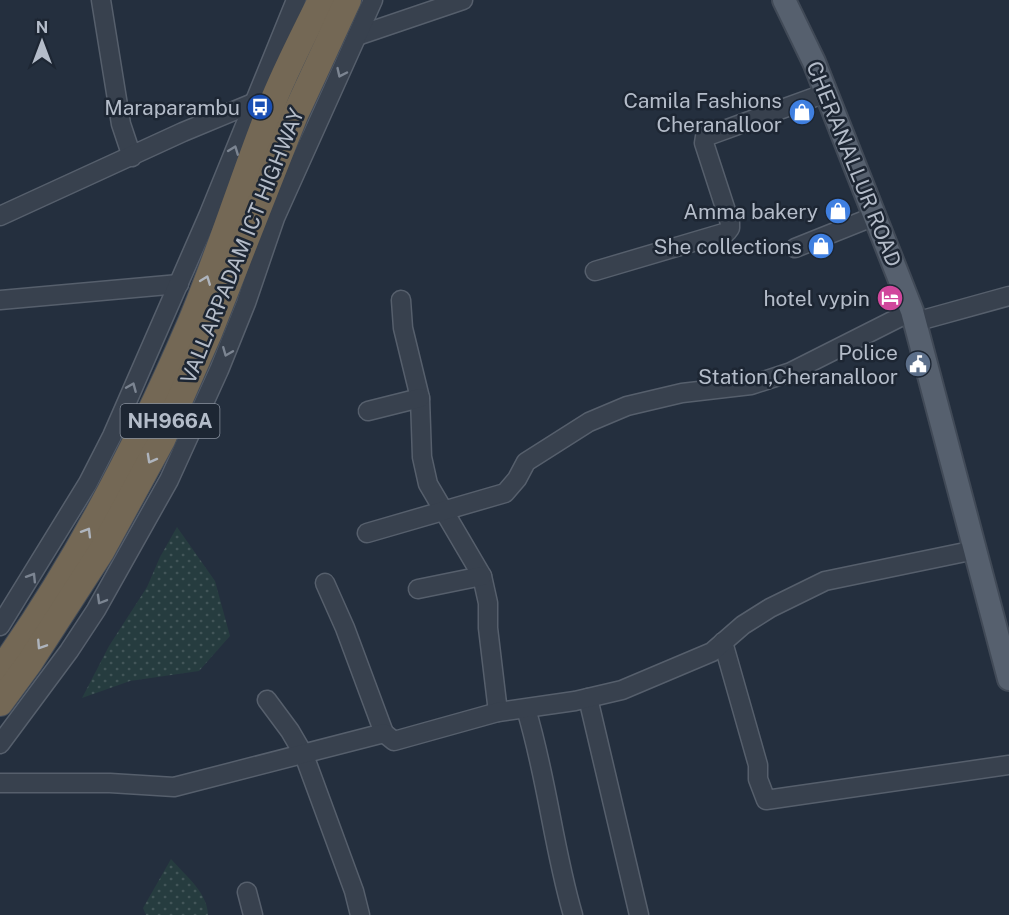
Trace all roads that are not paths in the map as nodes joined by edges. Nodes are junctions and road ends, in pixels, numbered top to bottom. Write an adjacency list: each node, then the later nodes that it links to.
1 (101, 0): 12 (street)
2 (296, 0): 11 (street)
3 (321, 0): 9 (highway, VALLARPADAM ICT HIGHWAY / NH966A)
4 (348, 0): 9 (highway, VALLARPADAM ICT HIGHWAY / NH966A)
5 (373, 0): 8 (street)
6 (462, 0): 8 (street)
7 (784, 0): 10 (main road, CHERANALLUR ROAD)
8 (357, 36): 13 (street, one-way to 13)
9 (302, 67): 11 (highway, VALLARPADAM ICT HIGHWAY / NH966A); 13 (highway, VALLARPADAM ICT HIGHWAY / NH966A)
10 (826, 93): 15 (main road, CHERANALLUR ROAD); 17 (street)
11 (263, 101): 12 (street); 13 (highway, VALLARPADAM ICT HIGHWAY / NH966A, one-way to 11)
12 (132, 157): 14 (street)
13 (247, 203): 18 (street); 23 (highway, VALLARPADAM ICT HIGHWAY / NH966A); 42 (street, one-way to 42)
14 (0, 216)
15 (875, 216): 16 (street); 22 (main road, CHERANALLUR ROAD)
16 (795, 249)
17 (595, 271)
18 (179, 284): 20 (street); 32 (street, one-way to 18)
19 (1009, 296): 22 (street)
20 (0, 300)
21 (401, 300): 24 (street)
22 (914, 317): 26 (street); 28 (main road, CHERANALLUR ROAD)
23 (199, 329): 34 (highway, VALLARPADAM ICT HIGHWAY / NH966A, one-way to 23); 38 (highway, VALLARPADAM ICT HIGHWAY / NH966A, one-way to 38)
24 (420, 398): 25 (street); 26 (street)
25 (368, 411)
26 (445, 511): 27 (street); 29 (street)
27 (367, 533)
28 (975, 550): 33 (street); 35 (main road, CHERANALLUR ROAD)
29 (482, 576): 31 (street); 40 (street)
30 (325, 583): 41 (street)
31 (418, 589)
32 (0, 626)
33 (723, 642): 36 (street); 44 (street)
34 (0, 670)
35 (1009, 679)
36 (588, 698): 39 (street); 50 (street)
37 (267, 700): 43 (street)
38 (0, 704)
39 (526, 709): 40 (street); 49 (street)
40 (498, 712): 41 (street)
41 (384, 733): 43 (street)
42 (0, 744)
43 (304, 755): 45 (street); 48 (street)
44 (1009, 765)
45 (0, 783)
46 (248, 892): 47 (street)
47 (254, 915)
48 (360, 915)
49 (573, 915)
50 (639, 915)

